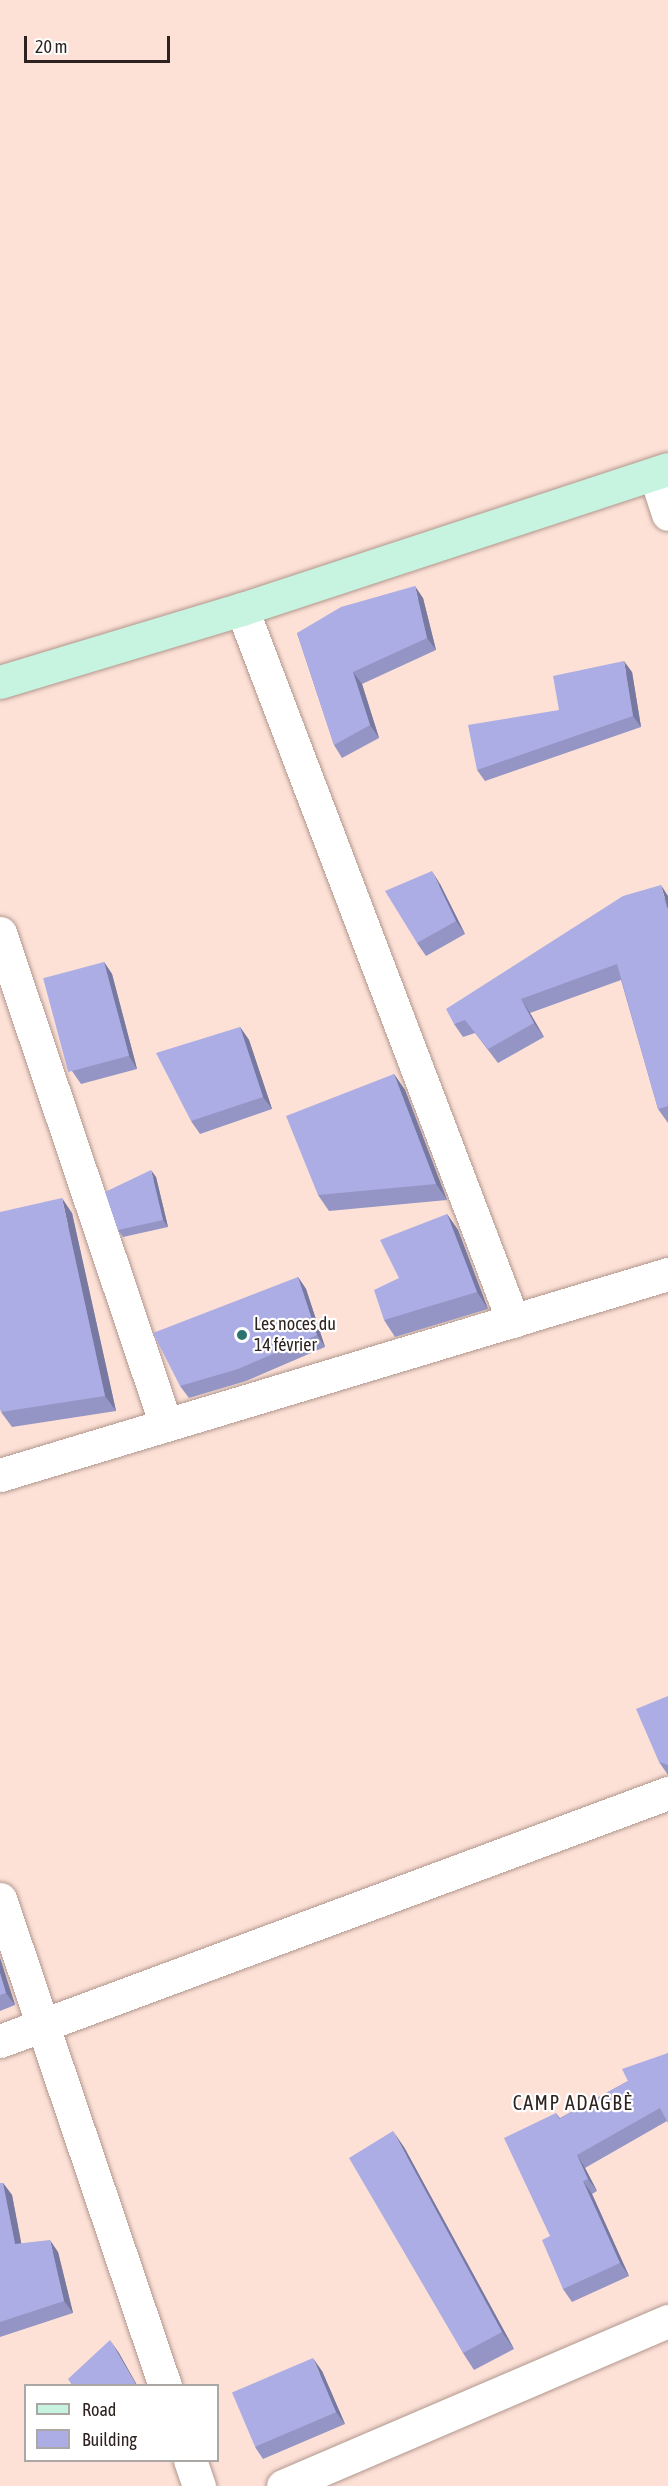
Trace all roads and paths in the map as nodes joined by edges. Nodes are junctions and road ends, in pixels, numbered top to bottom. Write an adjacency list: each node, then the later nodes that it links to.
1 (662, 471): 2 (street); 3 (street)
2 (668, 514)
3 (242, 609): 4 (street); 7 (street)
4 (0, 682)
5 (0, 933): 8 (street)
6 (668, 1275): 7 (street)
7 (513, 1321): 8 (street)
8 (166, 1425): 9 (street)
9 (0, 1475)
10 (668, 1793): 12 (street)
11 (0, 1899): 12 (street)
12 (42, 2026): 13 (street); 15 (street)
13 (0, 2041)
14 (668, 2321): 18 (street)
15 (165, 2384)
16 (191, 2462): 17 (street)
17 (199, 2486)
18 (283, 2486)

